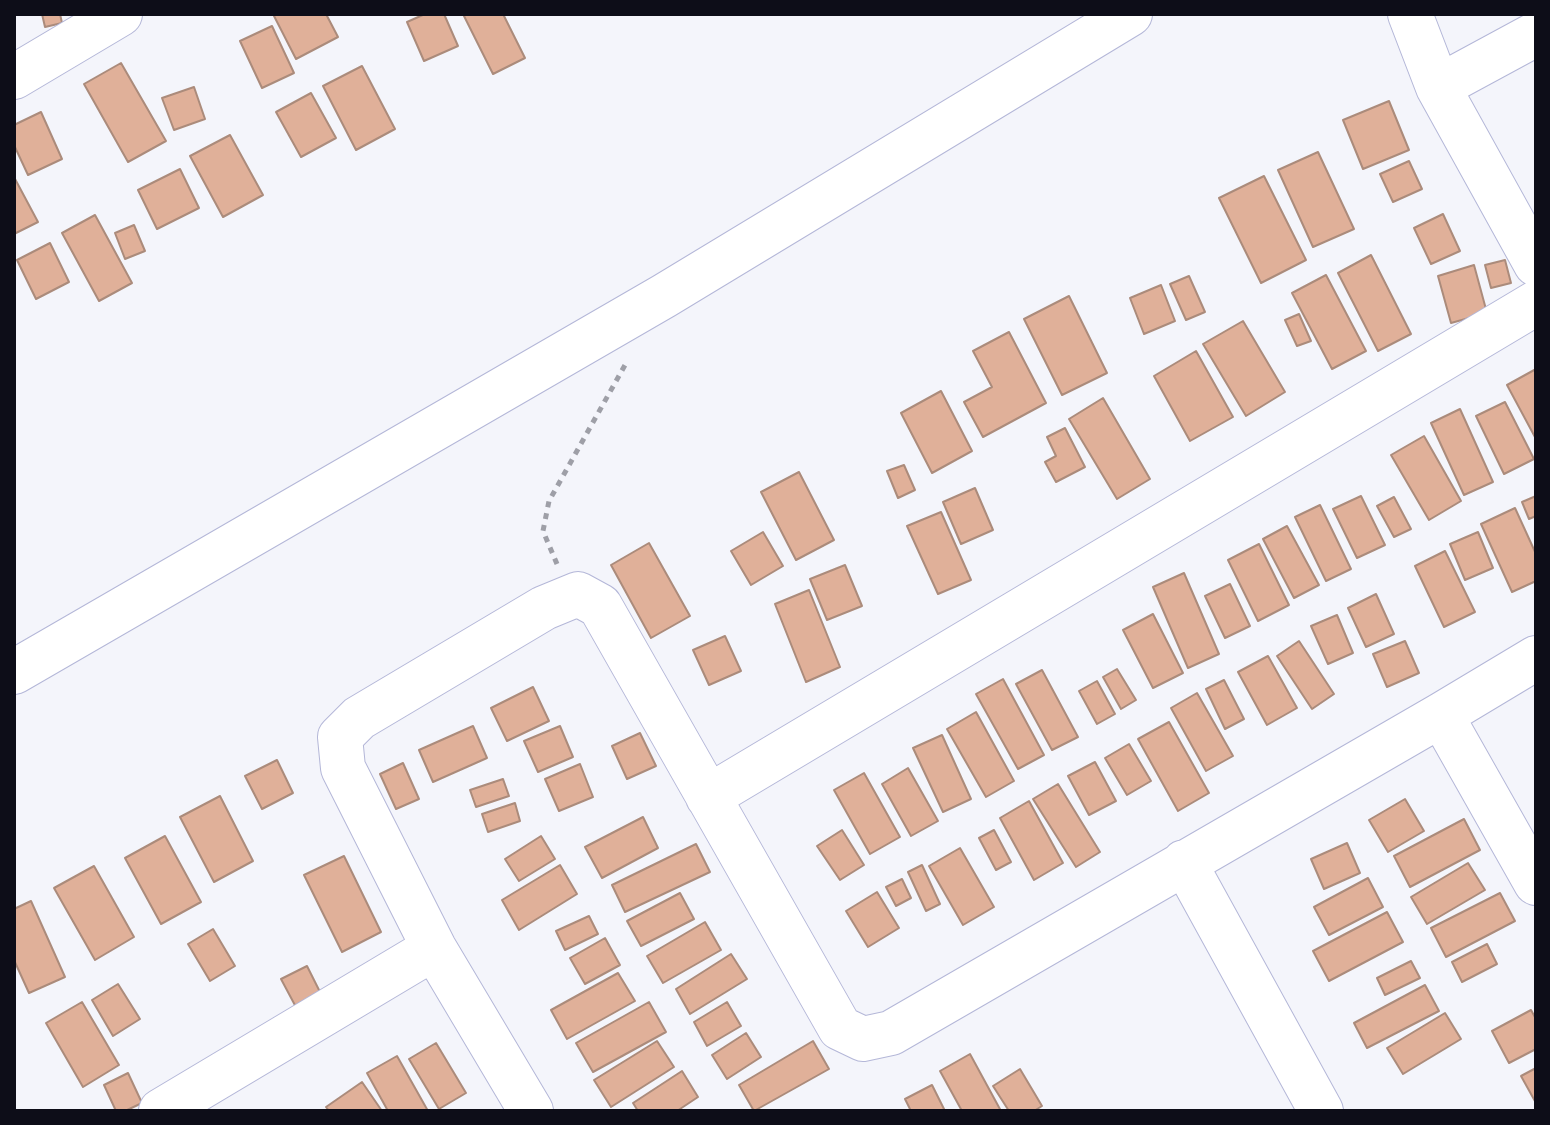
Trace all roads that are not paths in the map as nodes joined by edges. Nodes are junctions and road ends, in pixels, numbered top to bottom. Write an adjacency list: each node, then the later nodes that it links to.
1 (120, 14): 5 (street)
2 (1130, 14): 10 (street)
3 (1410, 14): 6 (street)
4 (1536, 34): 6 (street)
5 (14, 77)
6 (1438, 87): 7 (street)
7 (1536, 264)
8 (1536, 303): 12 (street)
9 (1536, 658): 11 (street)
10 (14, 672)
11 (1441, 715): 13 (street); 14 (street)
12 (708, 797): 13 (street); 15 (street)
13 (1184, 862): 18 (street)
14 (1536, 883)
15 (434, 948): 16 (street); 17 (street)
16 (161, 1111)
17 (531, 1111)
18 (1321, 1111)

